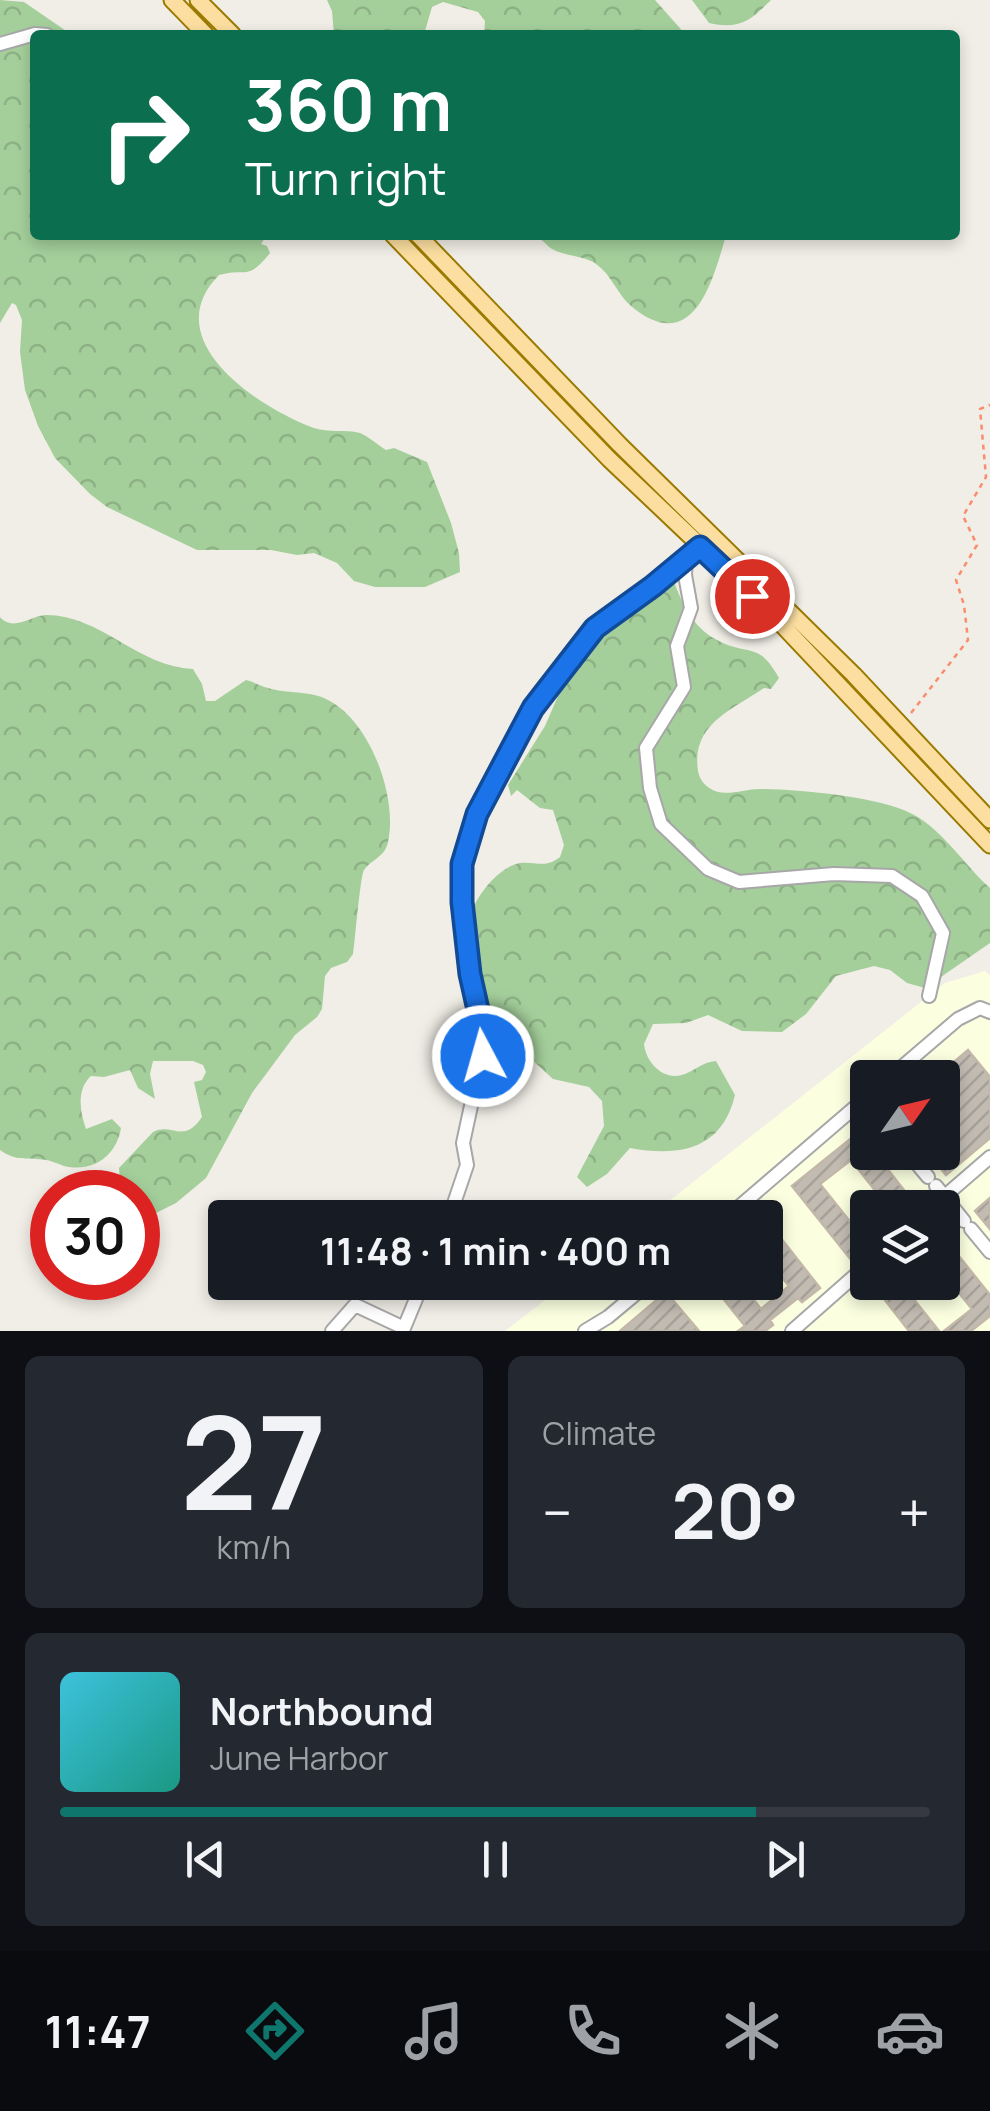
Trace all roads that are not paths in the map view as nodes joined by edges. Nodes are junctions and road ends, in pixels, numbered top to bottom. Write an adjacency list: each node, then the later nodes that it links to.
1 (172, 0): 3 (main road)
2 (198, 0): 4 (main road)
3 (201, 30)
4 (228, 30)
5 (30, 35): 6 (street)
6 (0, 44)
7 (398, 240): 9 (main road)
8 (423, 240): 11 (main road)
9 (700, 547): 10 (street); 12 (main road)
10 (686, 559): 13 (street); 21 (street)
11 (990, 820)
12 (990, 845)
13 (929, 996)
14 (990, 1012): 15 (street)
15 (911, 1060)
16 (850, 1115): 22 (street)
17 (990, 1157): 19 (street)
18 (922, 1170): 19 (street)
19 (936, 1187): 20 (street); 23 (street)
20 (935, 1190)
21 (455, 1200)
22 (748, 1200)
23 (990, 1252)
24 (850, 1280): 29 (street)
25 (415, 1300): 27 (street)
26 (629, 1300): 28 (street)
27 (332, 1331)
28 (585, 1331)
29 (792, 1331)

